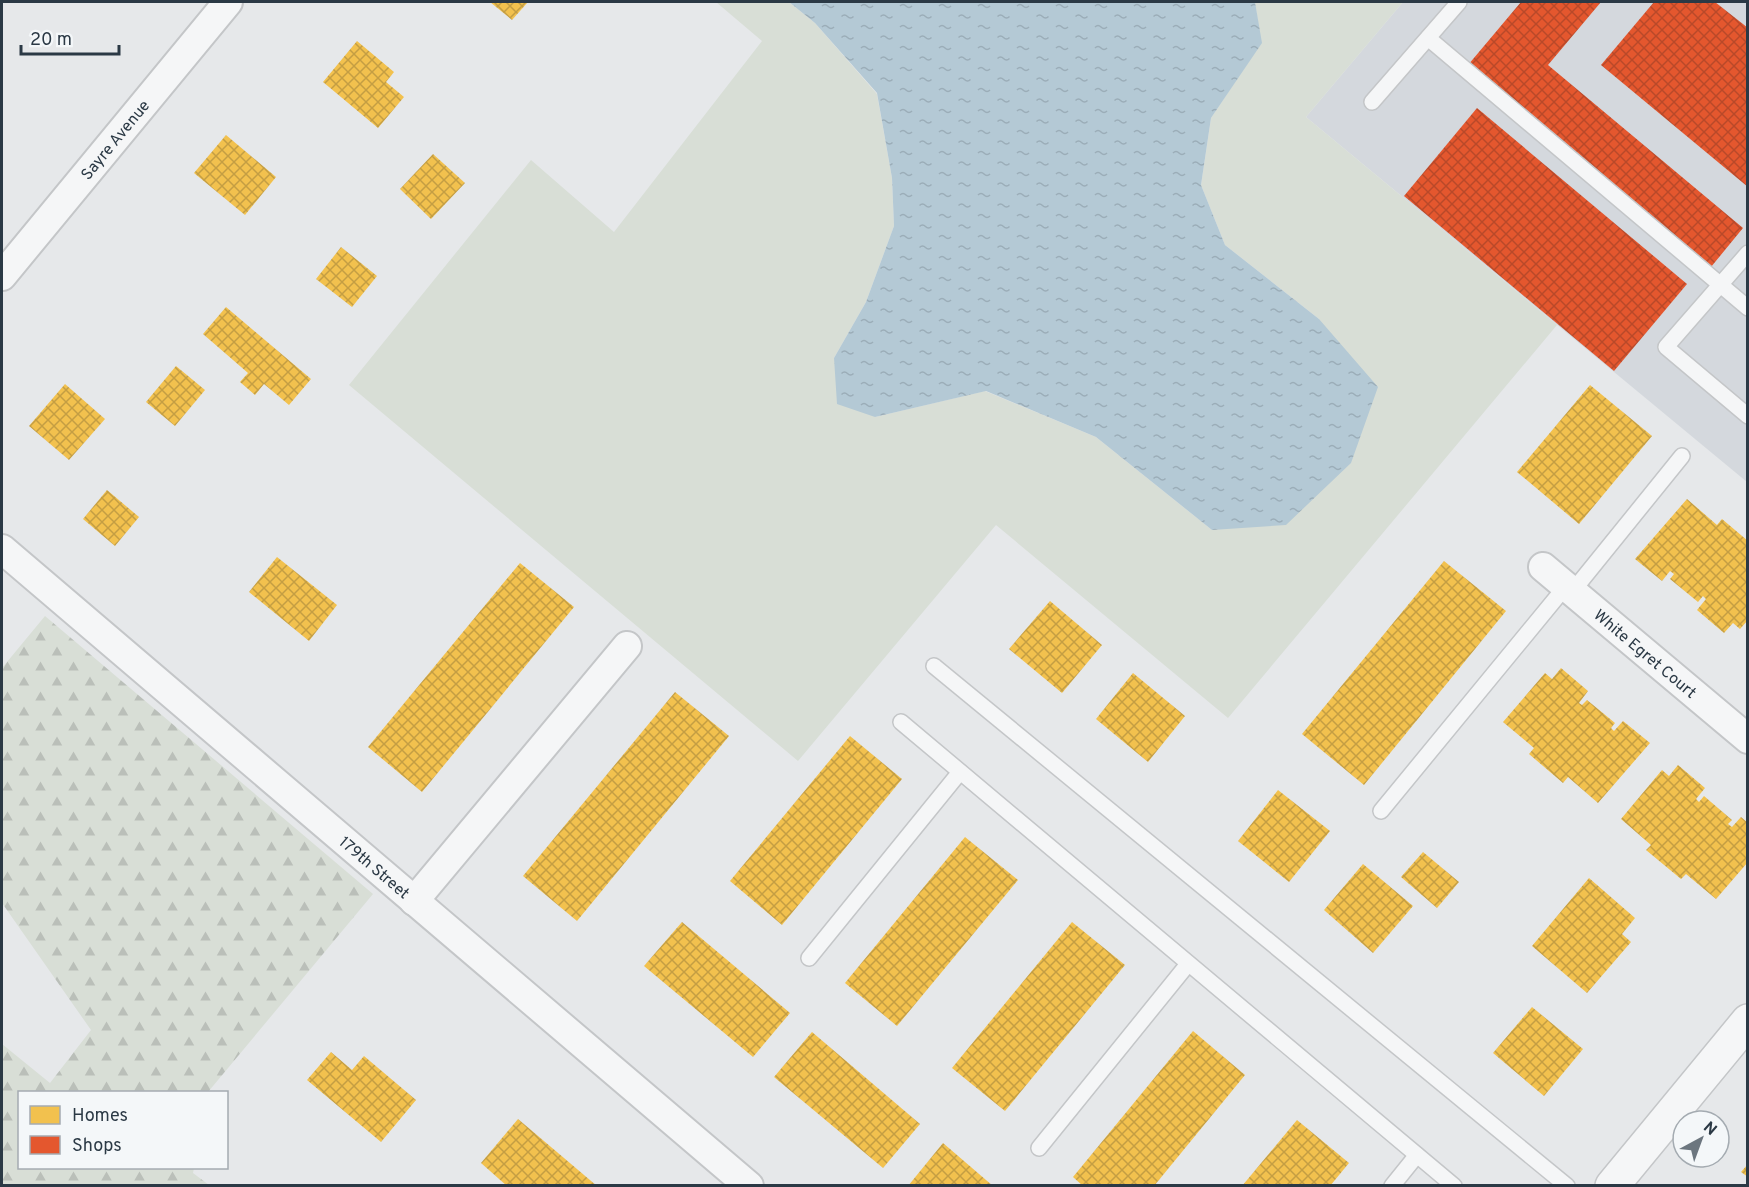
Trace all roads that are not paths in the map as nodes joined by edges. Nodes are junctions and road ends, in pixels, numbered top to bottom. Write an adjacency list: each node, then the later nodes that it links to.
1 (228, 2): 6 (street, Sayre Avenue)
2 (1459, 2): 3 (lane)
3 (1428, 38): 4 (lane); 7 (lane)
4 (1372, 102)
5 (1748, 253): 7 (lane)
6 (2, 276)
7 (1720, 285): 8 (lane); 9 (lane)
8 (1748, 308)
9 (1748, 416)
10 (1682, 456): 13 (lane)
11 (2, 549): 20 (street, 179th Street)
12 (1543, 567): 13 (street, White Egret Court)
13 (1569, 589): 17 (street, White Egret Court); 19 (lane)
14 (627, 646): 20 (street)
15 (934, 666): 29 (lane)
16 (901, 722): 18 (lane)
17 (1748, 739)
18 (960, 772): 21 (lane); 22 (lane)
19 (1381, 811)
20 (414, 901): 26 (street, 179th Street)
21 (809, 958)
22 (1188, 964): 24 (lane); 25 (lane)
23 (1748, 1022): 30 (street)
24 (1039, 1148)
25 (1417, 1155): 27 (lane); 28 (lane)
26 (749, 1185)
27 (1392, 1185)
28 (1454, 1185)
29 (1567, 1185)
30 (1612, 1185)

